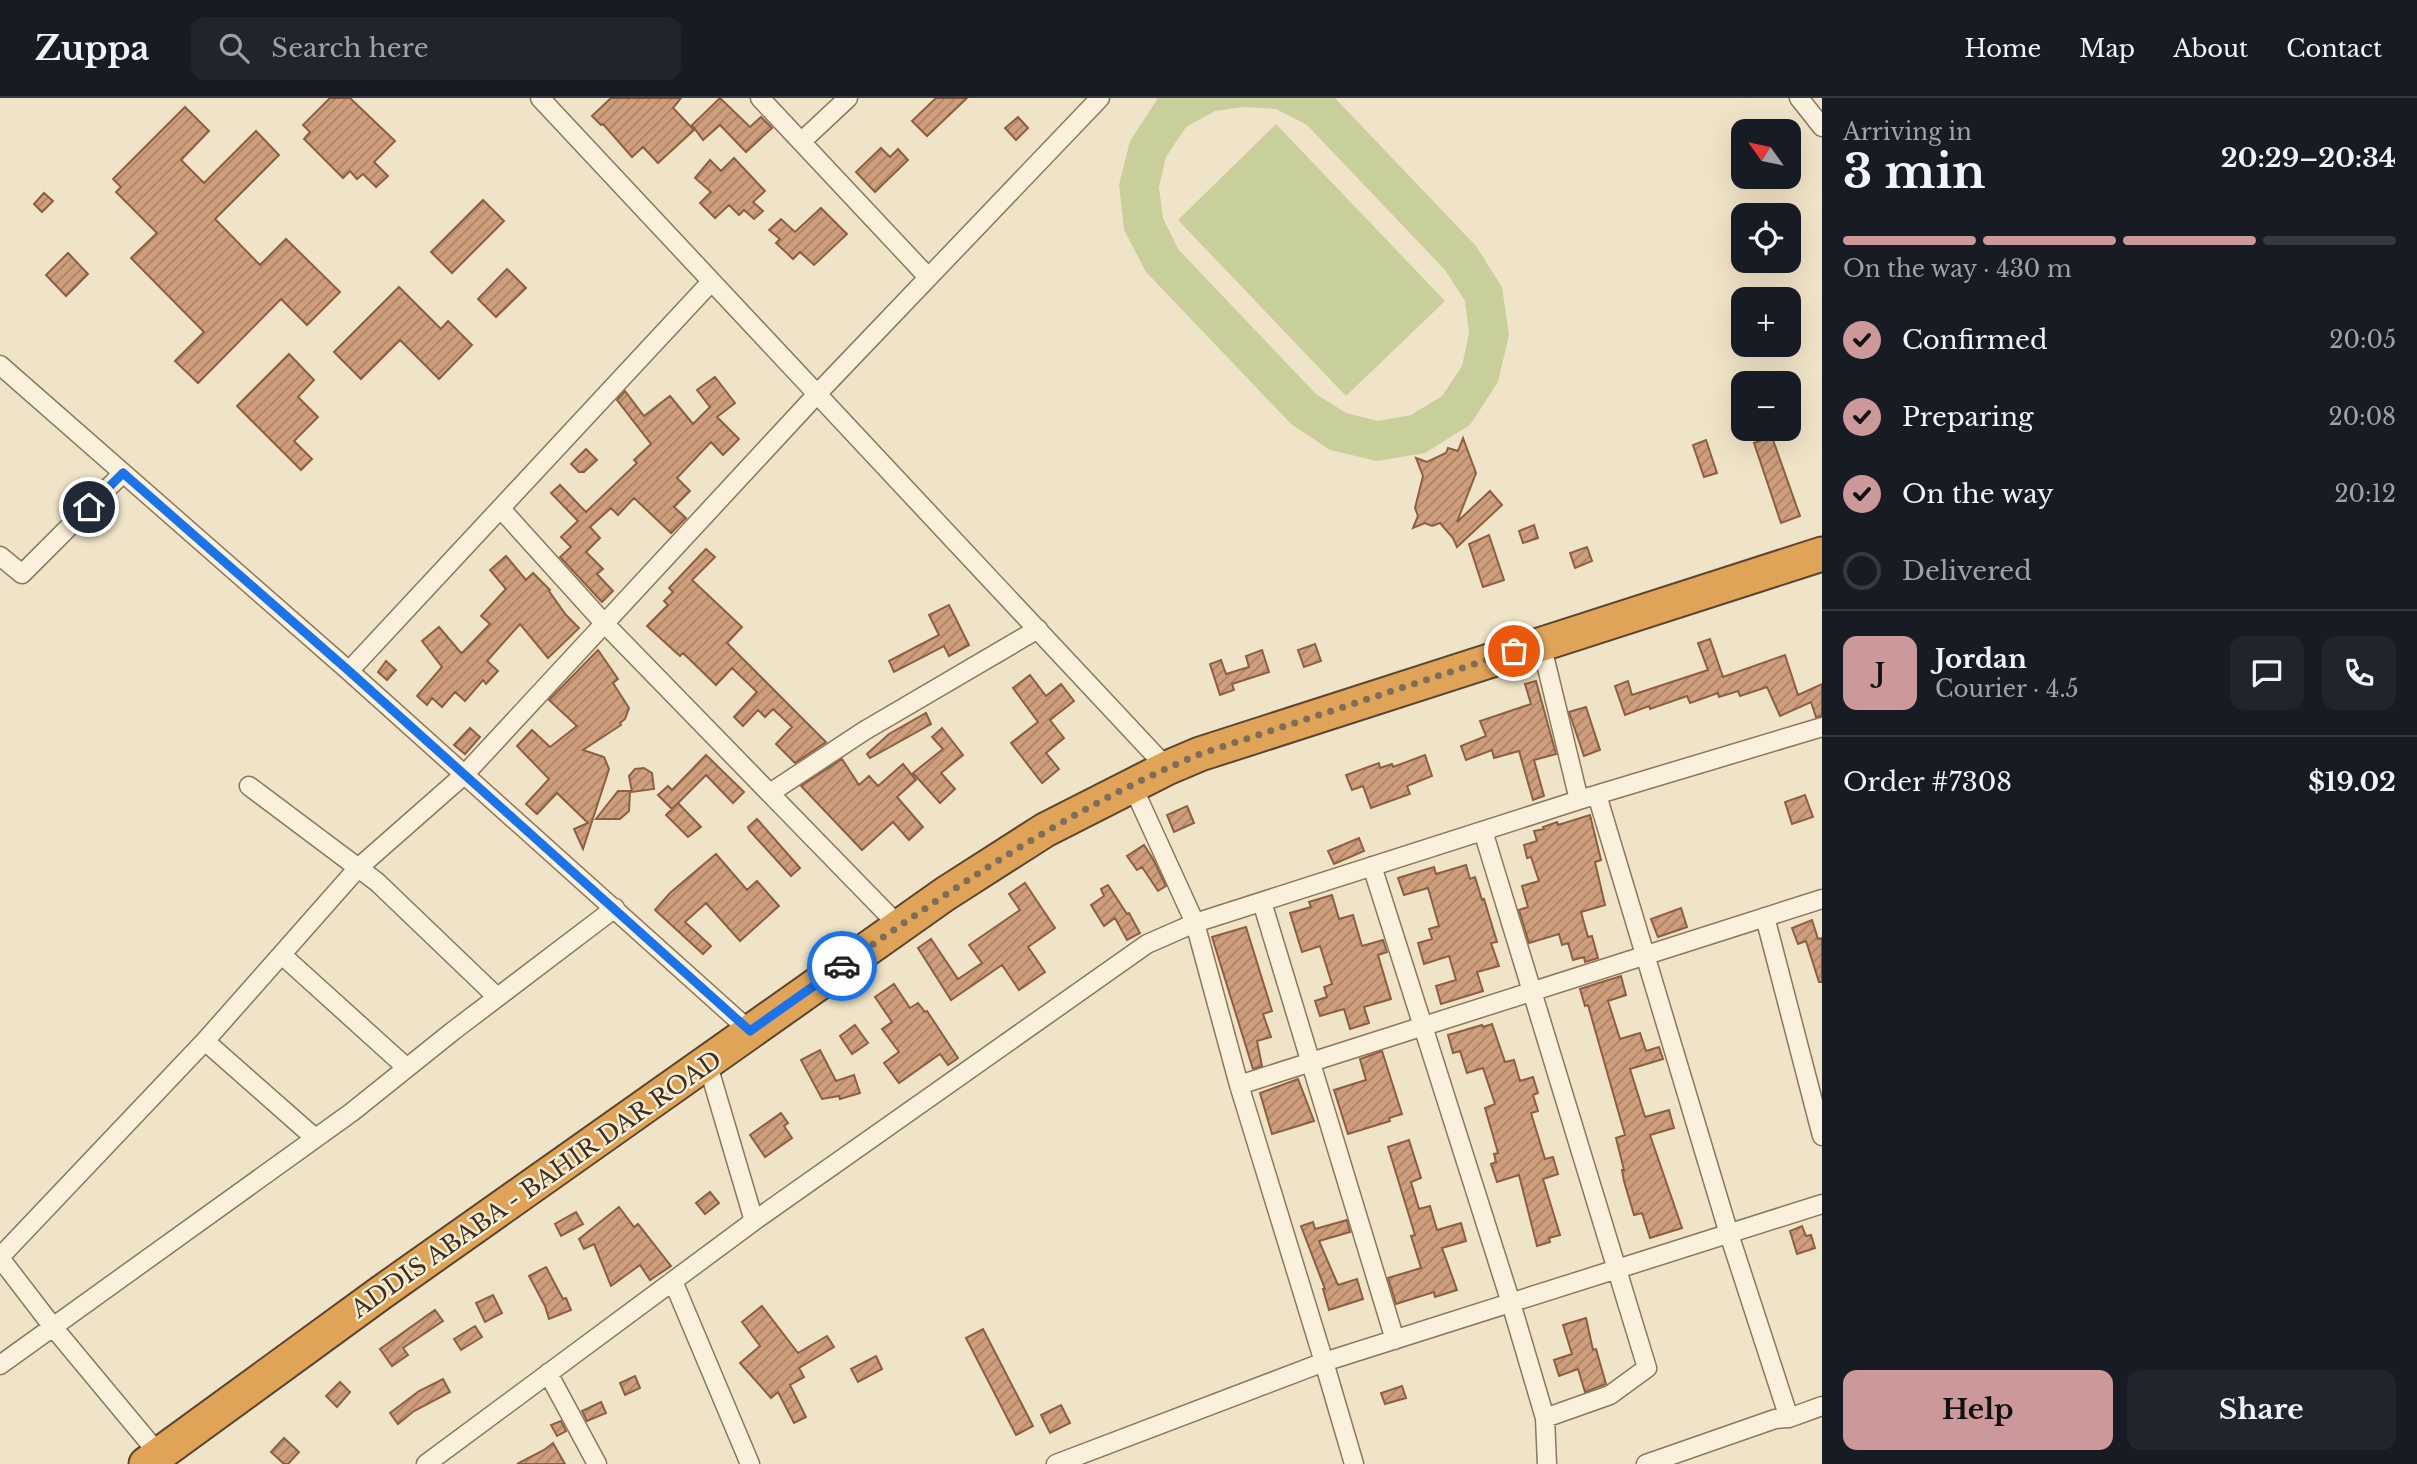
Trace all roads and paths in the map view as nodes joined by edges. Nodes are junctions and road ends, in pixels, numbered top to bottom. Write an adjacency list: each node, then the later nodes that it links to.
1 (540, 98): 9 (street)
2 (760, 98): 7 (street)
3 (848, 98): 7 (street)
4 (1100, 98): 8 (street)
5 (1799, 98): 6 (street)
6 (1822, 127)
7 (801, 142): 8 (street)
8 (928, 277): 11 (street)
9 (711, 282): 11 (street); 13 (street)
10 (0, 365): 12 (street)
11 (818, 393): 16 (street); 17 (street)
12 (123, 473): 15 (street); 19 (street)
13 (501, 509): 16 (street); 19 (street)
14 (1822, 554): 18 (highway, ADDIS ABABA - BAHIR DAR ROAD)
15 (0, 556)
16 (604, 623): 22 (street); 25 (street)
17 (1038, 629): 21 (street); 25 (street)
18 (1541, 643): 21 (highway, ADDIS ABABA - BAHIR DAR ROAD); 27 (street)
19 (349, 671): 22 (street)
20 (1822, 727): 26 (street)
21 (1167, 768): 23 (highway, ADDIS ABABA - BAHIR DAR ROAD)
22 (465, 774): 30 (street); 33 (street)
23 (1132, 785): 35 (street); 36 (highway, ADDIS ABABA - BAHIR DAR ROAD)
24 (249, 786): 30 (street)
25 (770, 793): 36 (street)
26 (1597, 795): 27 (street); 38 (street)
27 (1579, 800): 28 (street)
28 (1483, 831): 29 (street); 39 (street)
29 (1372, 866): 32 (street); 41 (street)
30 (357, 869): 37 (street); 40 (street)
31 (1822, 899): 34 (street)
32 (1262, 902): 35 (street); 45 (street)
33 (615, 908): 40 (street); 42 (street)
34 (1765, 917): 38 (street); 48 (street)
35 (1195, 923): 47 (street); 51 (street)
36 (899, 926): 42 (highway, ADDIS ABABA - BAHIR DAR ROAD)
37 (282, 955): 43 (street); 46 (street)
38 (1645, 955): 39 (street); 52 (street)
39 (1532, 991): 41 (street); 54 (street)
40 (497, 997): 46 (street)
41 (1423, 1026): 45 (street); 56 (street)
42 (750, 1031): 44 (highway, ADDIS ABABA - BAHIR DAR ROAD)
43 (205, 1041): 49 (street); 53 (street)
44 (707, 1062): 51 (street); 64 (highway, ADDIS ABABA - BAHIR DAR ROAD)
45 (1310, 1062): 47 (street); 58 (street)
46 (407, 1068): 49 (street)
47 (1239, 1085): 58 (street)
48 (1822, 1136)
49 (314, 1138): 57 (street)
50 (1822, 1204): 52 (street)
51 (754, 1222): 55 (street)
52 (1729, 1234): 54 (street); 63 (street)
53 (0, 1257): 57 (street)
54 (1617, 1270): 56 (street); 62 (street)
55 (673, 1281): 60 (street); 67 (street)
56 (1511, 1303): 58 (street); 62 (street)
57 (52, 1327): 59 (street); 64 (street)
58 (1395, 1340)
59 (0, 1365)
60 (548, 1373): 65 (street); 66 (street)
61 (1822, 1406): 63 (street)
62 (1545, 1418): 70 (street)
63 (1788, 1418): 71 (street)
64 (157, 1461)
65 (426, 1464)
66 (597, 1464)
67 (750, 1464)
68 (1056, 1464): 69 (street)
69 (1354, 1464)
70 (1547, 1464)
71 (1646, 1464)

